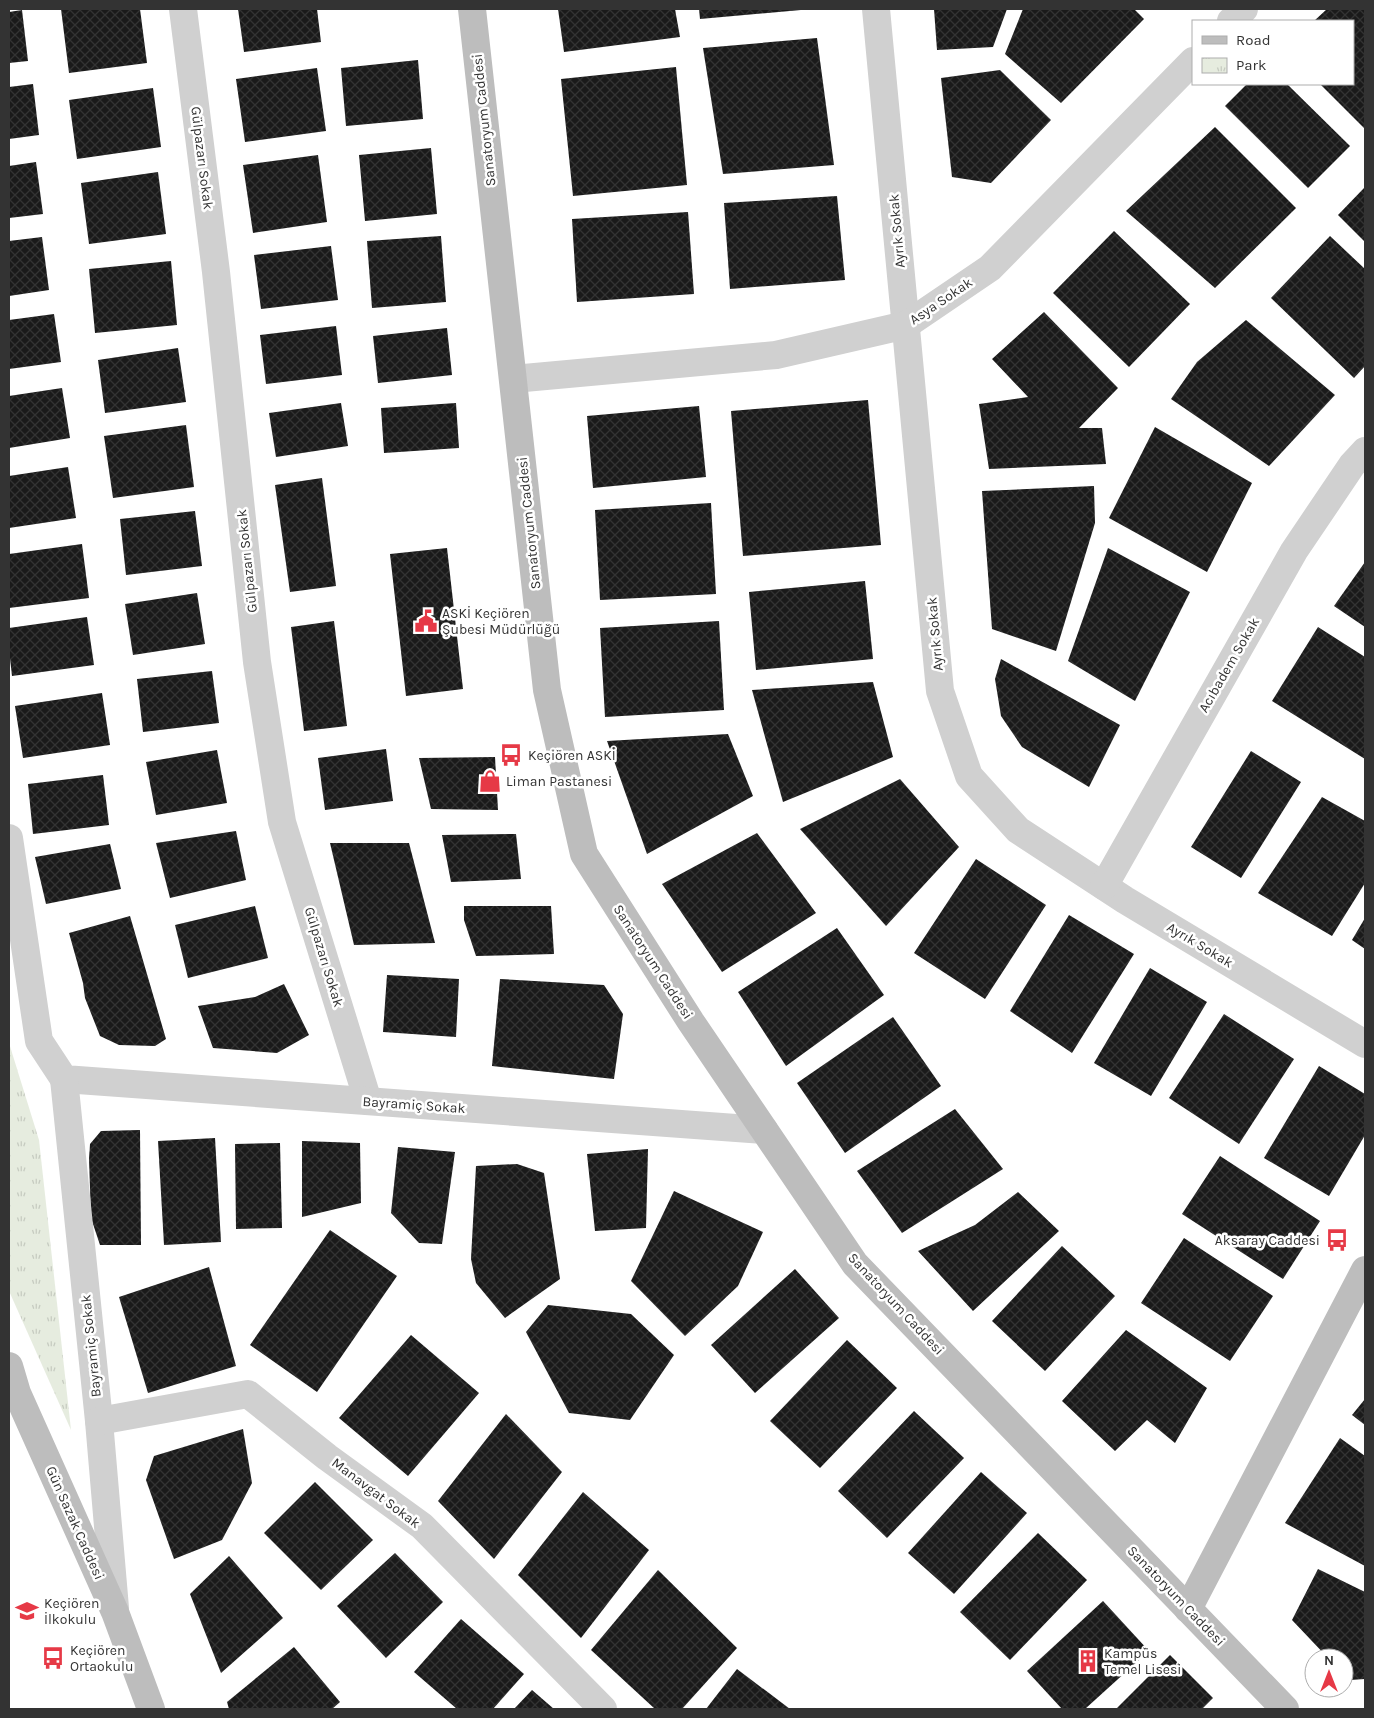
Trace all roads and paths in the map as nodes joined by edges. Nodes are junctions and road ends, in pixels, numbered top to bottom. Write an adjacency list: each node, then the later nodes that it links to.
1 (183, 9): 14 (street, Gülpazarı Sokak)
2 (472, 9): 8 (main road, Sanatoryum Caddesi)
3 (876, 9): 7 (street, Ayrık Sokak)
4 (1244, 9): 5 (street)
5 (1232, 20)
6 (1192, 62): 7 (street, Asya Sokak)
7 (906, 325): 8 (street, Asya Sokak); 11 (street, Ayrık Sokak)
8 (513, 379): 15 (main road, Sanatoryum Caddesi)
9 (1365, 451): 11 (street, Acıbadem Sokak)
10 (9, 838): 13 (street, Bayramiç Sokak)
11 (1104, 886): 12 (street, Ayrık Sokak)
12 (1365, 1044)
13 (64, 1080): 14 (street, Bayramiç Sokak); 19 (street, Bayramiç Sokak)
14 (368, 1101): 15 (street, Bayramiç Sokak)
15 (764, 1130): 20 (main road, Sanatoryum Caddesi)
16 (1365, 1270): 20 (main road)
17 (9, 1366): 18 (main road, Gün Sazak Caddesi)
18 (13, 1394): 21 (main road, Gün Sazak Caddesi)
19 (99, 1422): 21 (street, Bayramiç Sokak); 23 (street, Manavgat Sokak)
20 (1188, 1609): 24 (main road, Sanatoryum Caddesi)
21 (115, 1612): 22 (main road, Gün Sazak Caddesi)
22 (151, 1709)
23 (603, 1709)
24 (1285, 1709)

